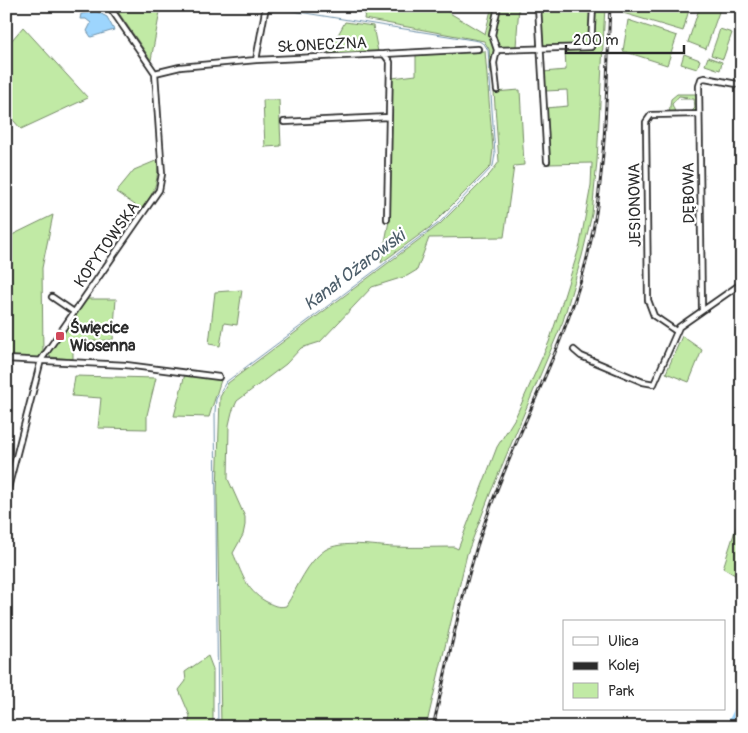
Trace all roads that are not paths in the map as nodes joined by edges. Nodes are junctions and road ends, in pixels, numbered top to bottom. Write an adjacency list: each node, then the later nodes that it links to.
1 (109, 6): 11 (street)
2 (266, 6): 10 (street)
3 (498, 6): 8 (street)
4 (538, 6): 7 (street)
5 (593, 6): 7 (street)
6 (478, 49): 9 (street)
7 (540, 49): 8 (street); 17 (street)
8 (497, 50): 13 (street)
9 (384, 54): 10 (street, SŁONECZNA); 15 (street, SŁONECZNA)
10 (256, 60): 11 (street, SŁONECZNA)
11 (155, 73): 22 (street, KOPYTOWSKA)
12 (742, 85): 14 (street, DĘBOWA)
13 (496, 90)
14 (698, 114): 21 (street, DĘBOWA); 23 (street, JESIONOWA)
15 (389, 117): 16 (street); 18 (street, SŁONECZNA)
16 (284, 122)
17 (547, 161)
18 (387, 219)
19 (742, 283): 21 (street)
20 (52, 297): 22 (street)
21 (702, 309): 23 (street)
22 (74, 312): 26 (street, KOPYTOWSKA)
23 (676, 331): 24 (street)
24 (574, 350)
25 (6, 359): 26 (street)
26 (41, 360): 27 (street); 28 (street, KOPYTOWSKA)
27 (219, 378)
28 (6, 496)

